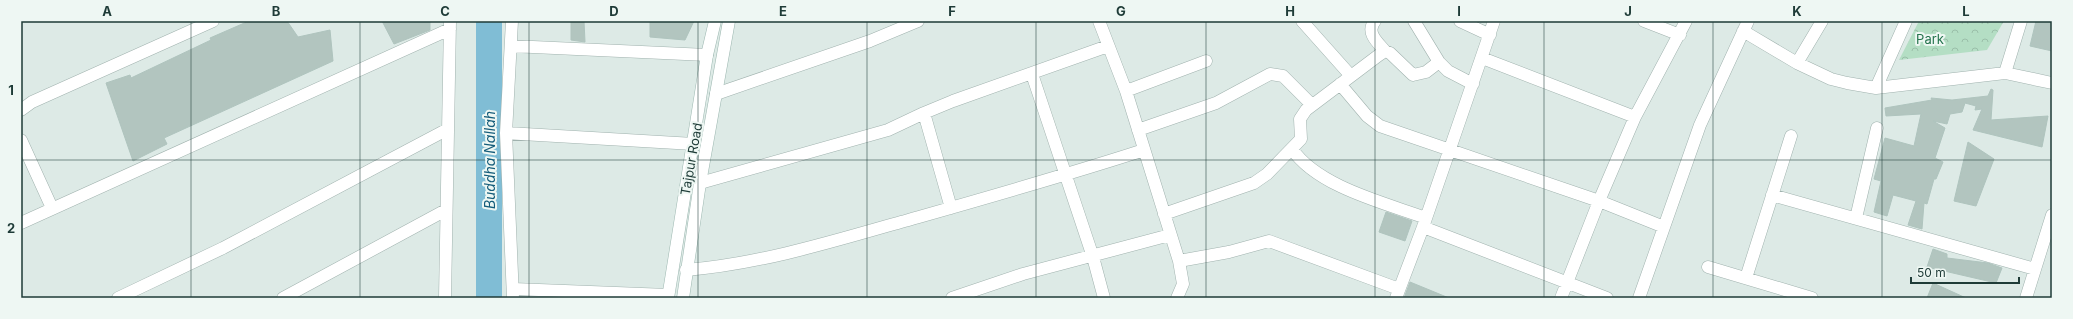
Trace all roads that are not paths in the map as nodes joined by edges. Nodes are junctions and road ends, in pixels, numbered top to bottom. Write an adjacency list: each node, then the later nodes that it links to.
1 (214, 21): 39 (street)
2 (512, 21): 21 (street)
3 (715, 21): 24 (street, Tajpur Road)
4 (730, 21): 37 (street, Tajpur Road)
5 (918, 21): 37 (street)
6 (1100, 21): 22 (street)
7 (1302, 21): 31 (street)
8 (1375, 21): 23 (street)
9 (1414, 21): 27 (street)
10 (1460, 21): 20 (street)
11 (1494, 21): 20 (street)
12 (1644, 21): 19 (street)
13 (1686, 21): 19 (street)
14 (1822, 21): 28 (street)
15 (1906, 21): 35 (street)
16 (2021, 21): 29 (street)
17 (450, 25): 43 (street); 56 (street)
18 (1745, 26): 28 (street); 64 (street)
19 (1680, 35): 41 (street)
20 (1490, 36): 25 (street)
21 (511, 46): 24 (street); 45 (street)
22 (1108, 46): 30 (street); 36 (street)
23 (1385, 51): 27 (street); 31 (street)
24 (707, 55): 48 (street, Tajpur Road)
25 (1482, 58): 34 (street); 41 (street)
26 (1206, 61): 36 (street)
27 (1439, 62): 34 (street)
28 (1798, 64): 35 (street)
29 (2005, 73): 32 (street); 35 (street)
30 (1032, 74): 40 (street); 52 (street)
31 (1351, 76): 33 (street)
32 (2052, 83)
33 (1340, 84): 38 (street); 50 (street)
34 (1473, 84): 50 (street)
35 (1876, 88)
36 (1126, 92): 44 (street)
37 (716, 94): 53 (street, Tajpur Road)
38 (1312, 105): 44 (street); 49 (street)
39 (21, 110)
40 (924, 113): 53 (street); 57 (street)
41 (1635, 117): 55 (street)
42 (1877, 128): 61 (street)
43 (448, 129): 58 (street); 77 (street)
44 (1138, 130): 51 (street)
45 (506, 133): 48 (street); 75 (street)
46 (1790, 136): 54 (street)
47 (21, 140): 56 (street)
48 (694, 144): 76 (street, Tajpur Road)
49 (1292, 149): 59 (street); 62 (street)
50 (1450, 149): 55 (street); 62 (street)
51 (1144, 150): 52 (street); 59 (street)
52 (1065, 176): 57 (street); 66 (street)
53 (700, 183): 70 (street, Tajpur Road)
54 (1772, 195): 61 (street); 71 (street)
55 (1599, 201): 64 (street); 72 (street)
56 (52, 208): 63 (street)
57 (951, 208): 70 (street)
58 (446, 210): 78 (street); 79 (street)
59 (1164, 214): 65 (street)
60 (2052, 215): 69 (street)
61 (1856, 218): 69 (street)
62 (1424, 222): 72 (street); 74 (street)
63 (21, 223)
64 (1664, 227): 86 (street)
65 (1170, 235): 66 (street); 67 (street)
66 (1093, 257): 73 (street); 82 (street)
67 (1179, 260): 74 (street); 83 (street)
68 (1708, 267): 71 (street)
69 (2035, 269): 88 (street)
70 (686, 270): 80 (street, Tajpur Road)
71 (1746, 278): 87 (street)
72 (1567, 282): 84 (street); 85 (street)
73 (987, 293): 81 (street)
74 (1398, 293)
75 (513, 294): 76 (street)
76 (668, 297)
77 (118, 298)
78 (283, 298)
79 (445, 298)
80 (683, 298)
81 (952, 298)
82 (1104, 298)
83 (1177, 298)
84 (1561, 298)
85 (1607, 298)
86 (1639, 298)
87 (1812, 298)
88 (2026, 298)

